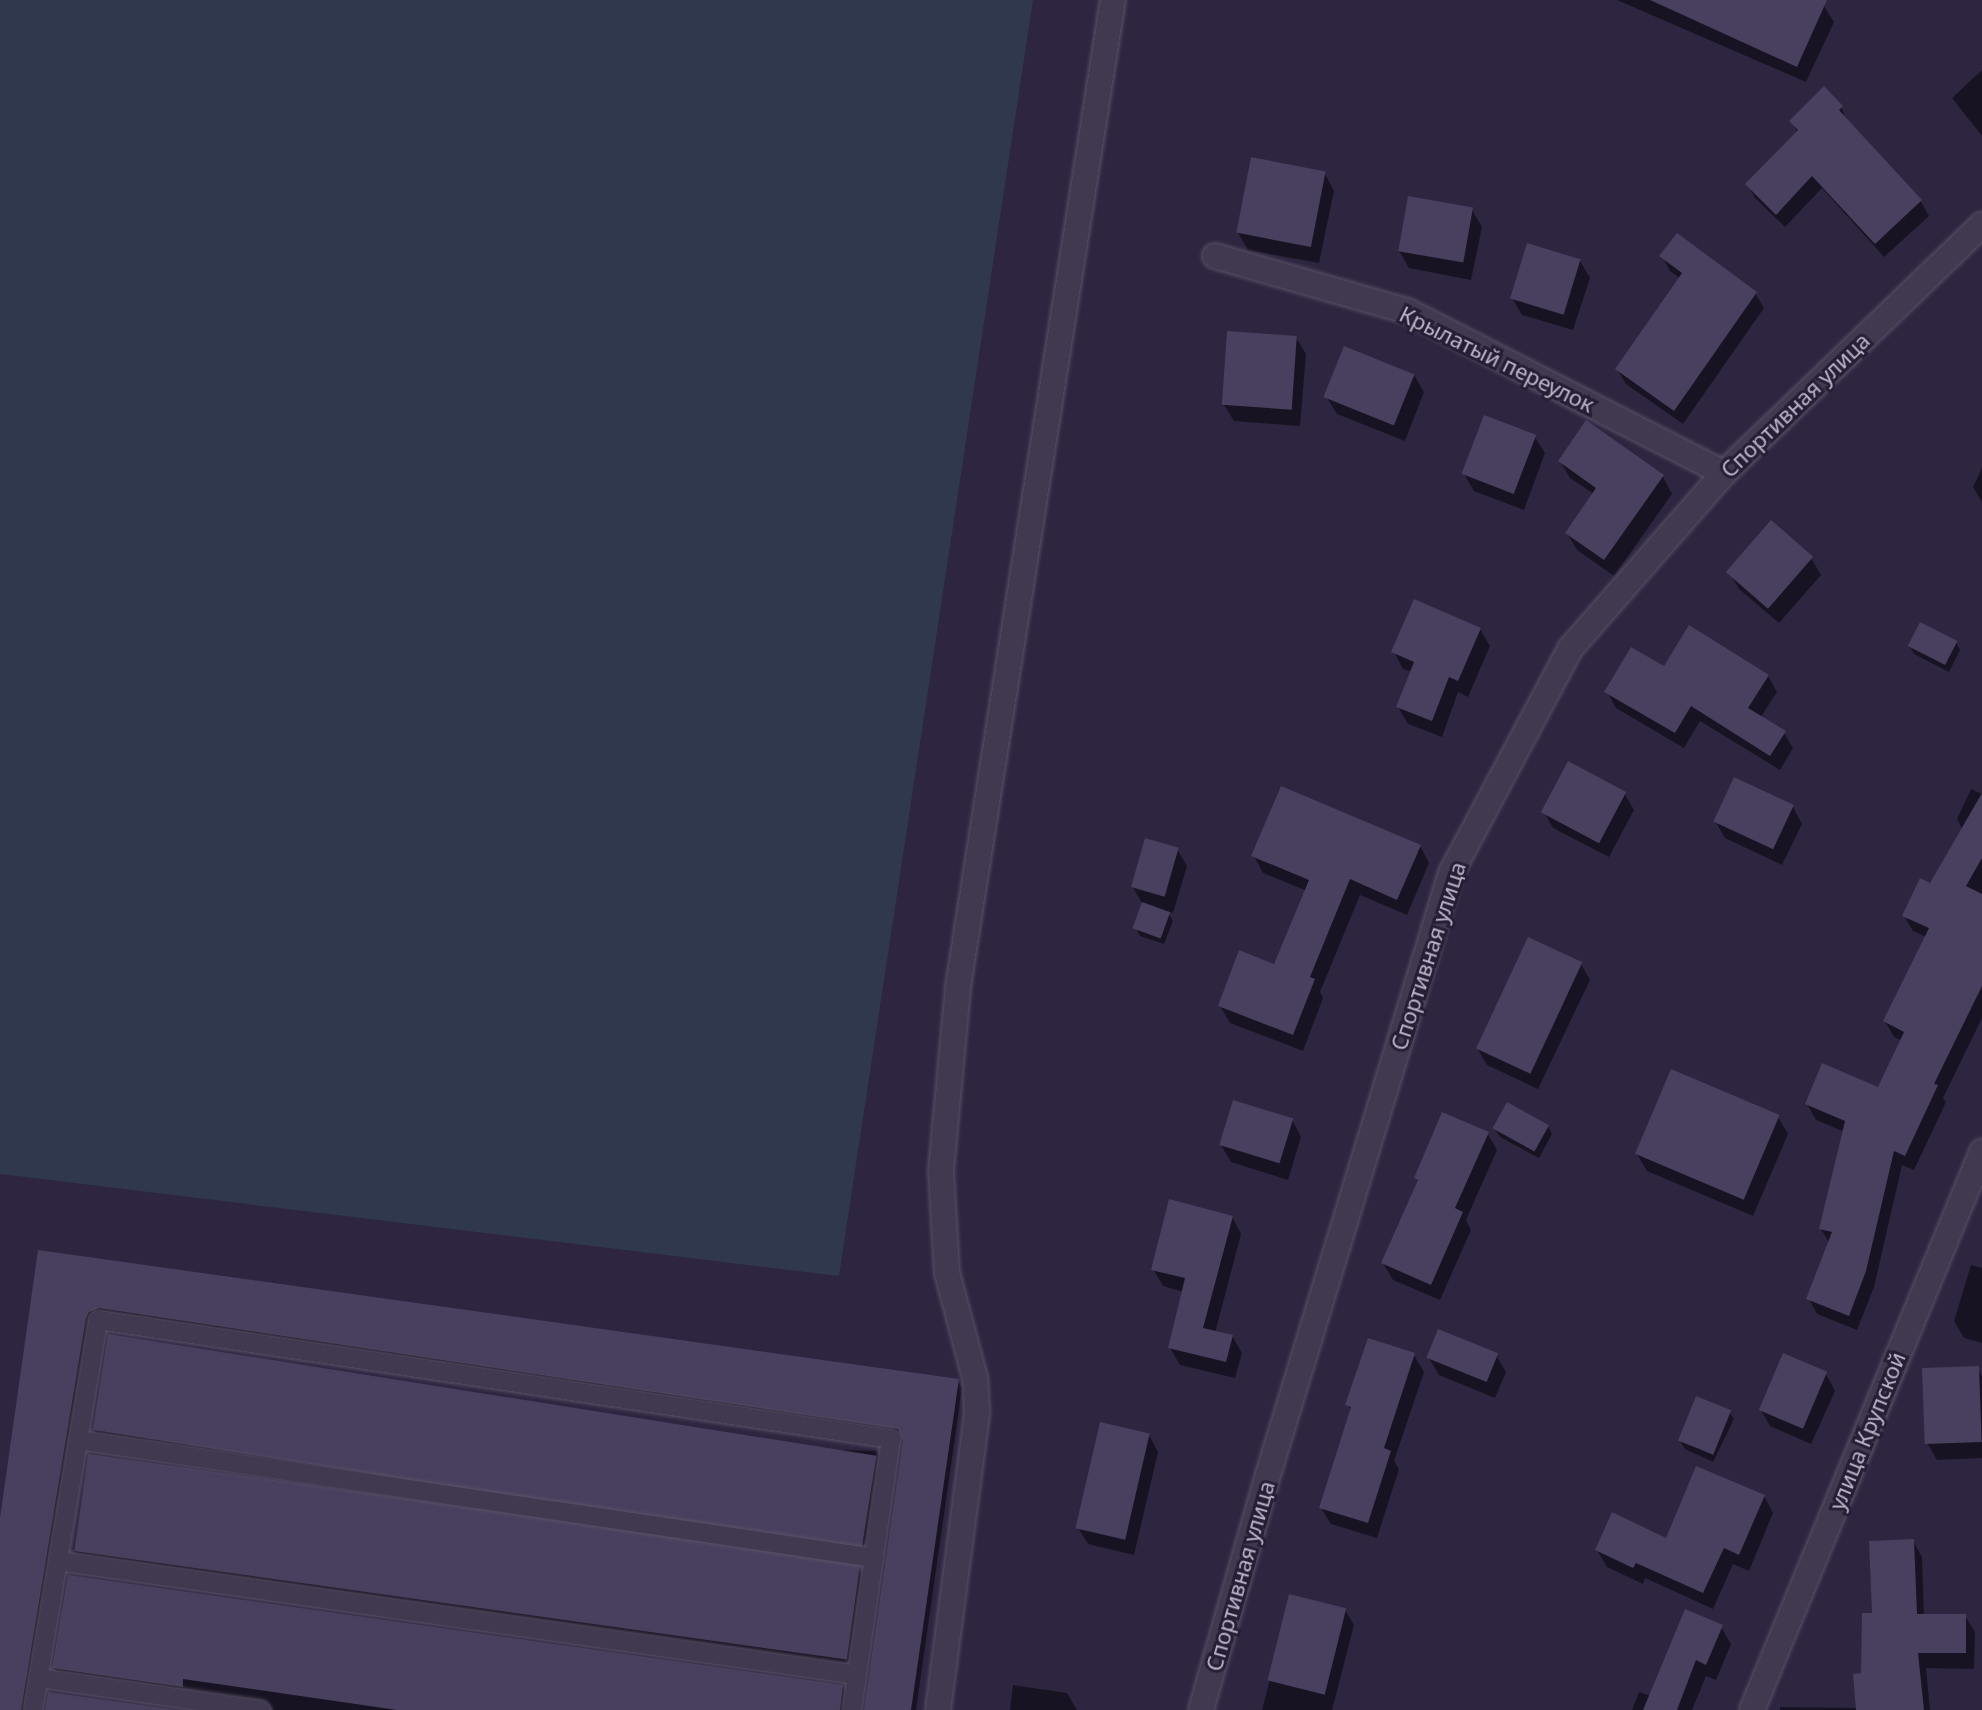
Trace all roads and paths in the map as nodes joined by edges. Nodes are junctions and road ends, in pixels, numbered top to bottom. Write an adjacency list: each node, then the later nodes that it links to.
1 (1113, 0): 14 (street)
2 (1982, 225): 4 (street, Спортивная улица)
3 (1215, 256): 4 (street, Крылатый переулок)
4 (1724, 473): 15 (street, Спортивная улица)
5 (1982, 1152): 16 (street, улица Крупской)
6 (78, 1440): 7 (lane); 7 (lane); 8 (lane)
7 (874, 1558): 9 (lane)
8 (58, 1561): 9 (lane); 10 (lane)
9 (857, 1675): 13 (lane)
10 (38, 1678): 11 (lane); 12 (lane)
11 (33, 1710)
12 (261, 1710)
13 (852, 1710)
14 (938, 1710)
15 (1201, 1710)
16 (1752, 1710)

